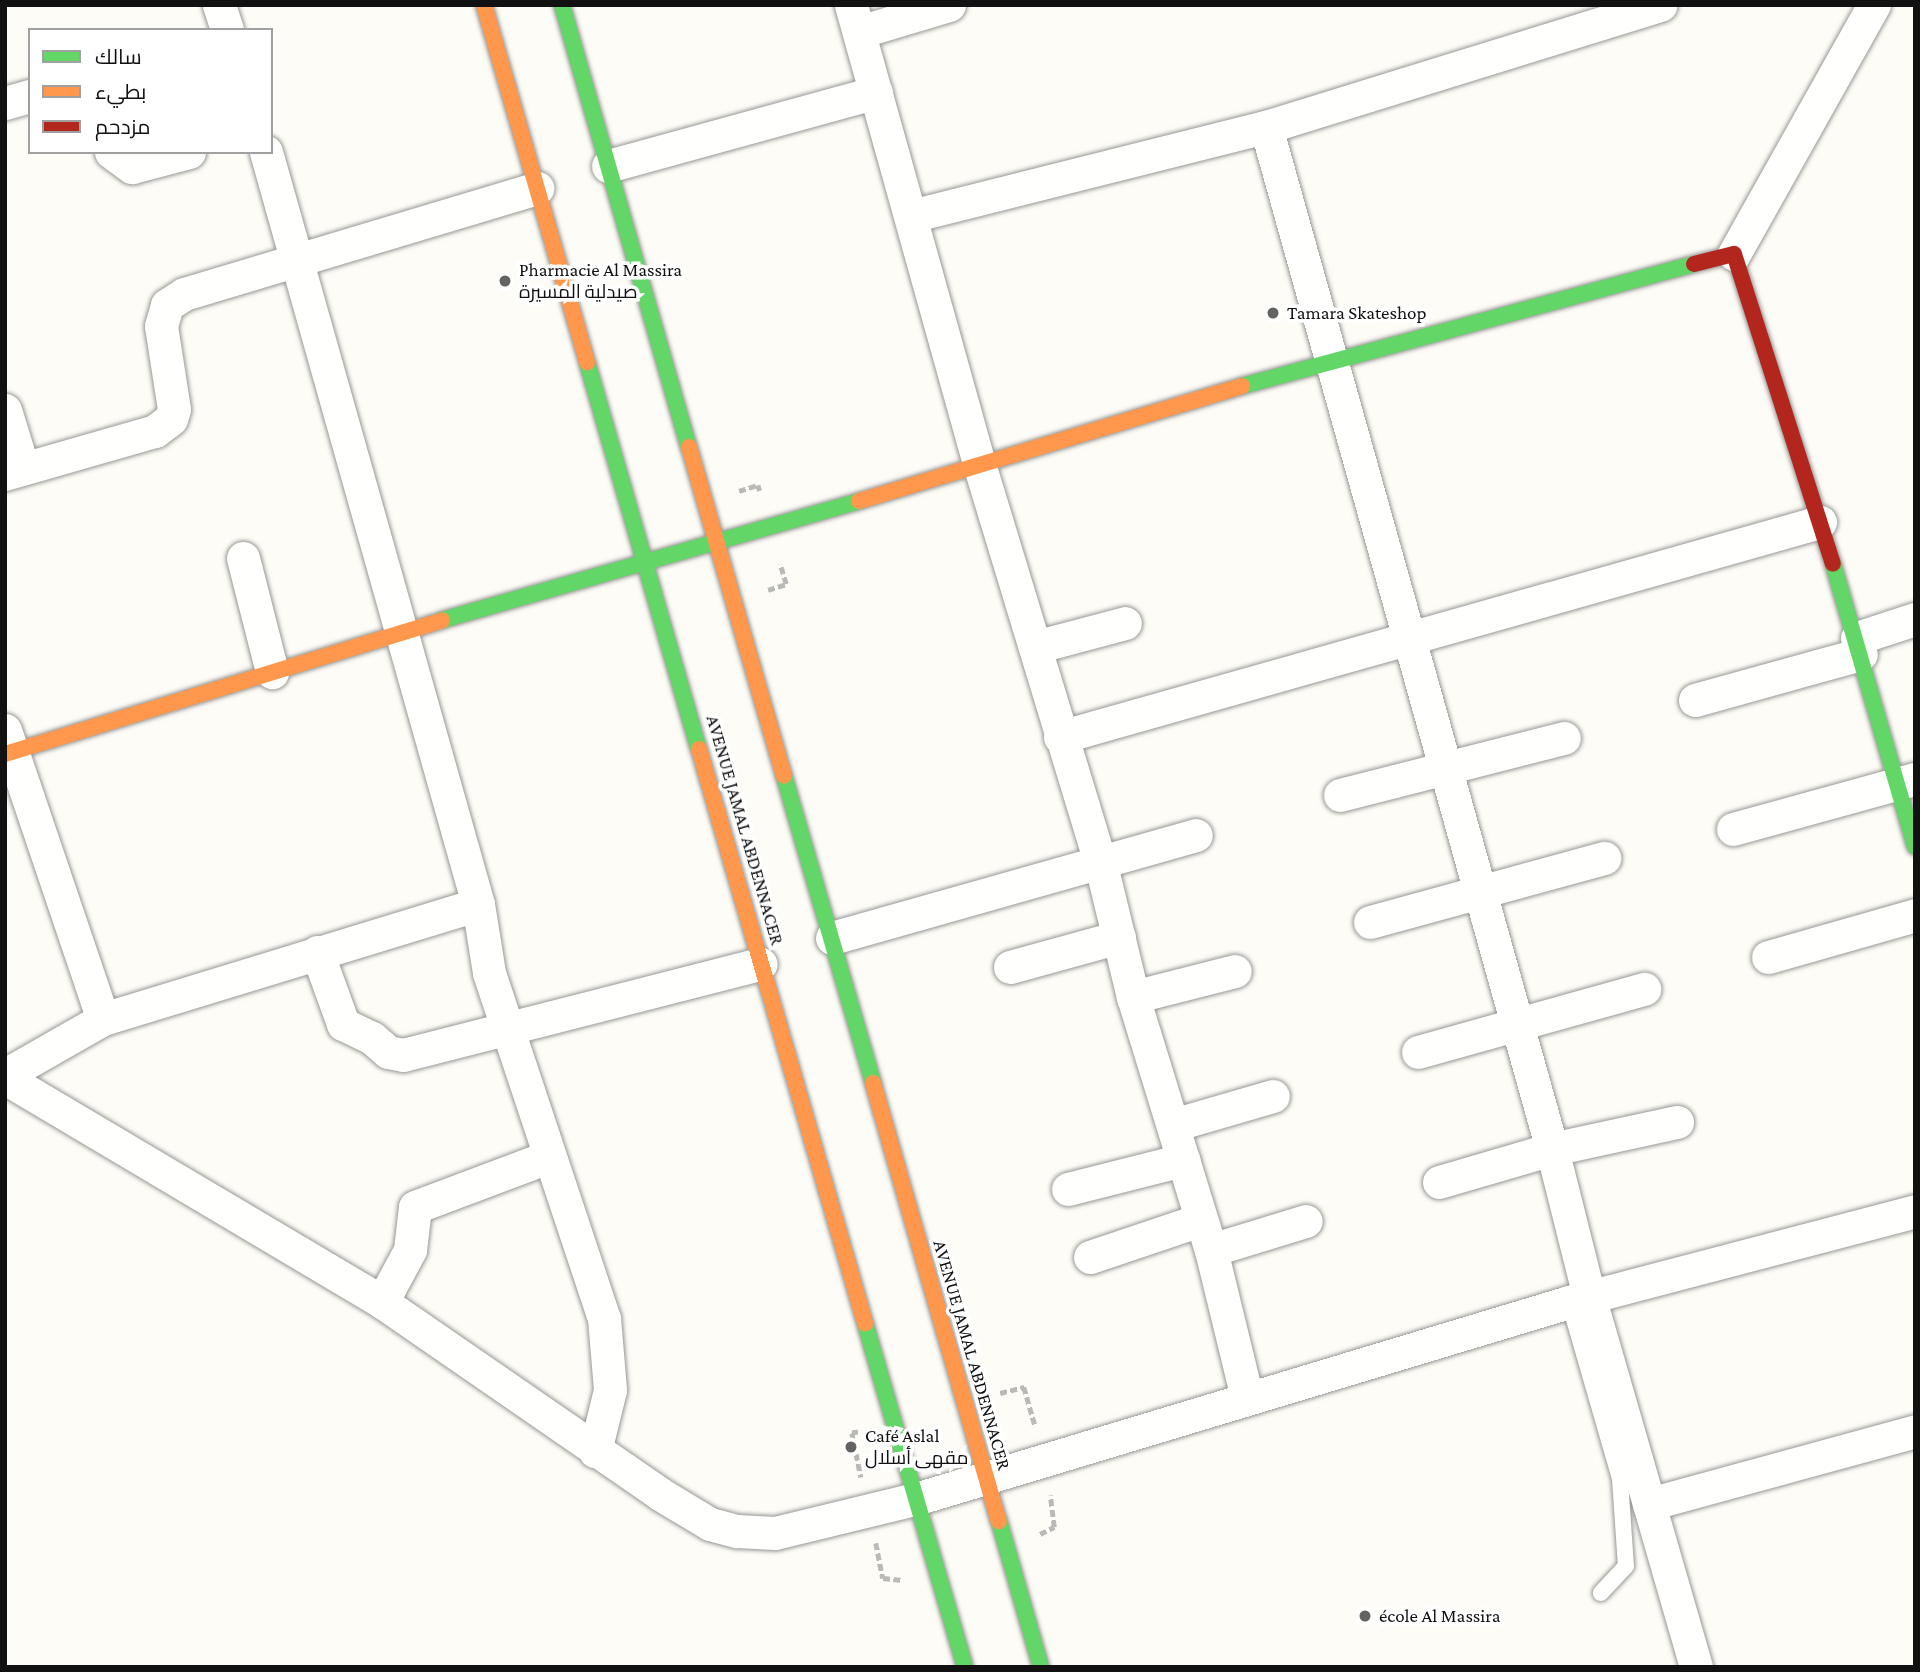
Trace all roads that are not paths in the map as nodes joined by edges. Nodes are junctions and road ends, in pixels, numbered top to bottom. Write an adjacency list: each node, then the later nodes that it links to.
1 (219, 5): 8 (street)
2 (484, 5): 17 (street, AVENUE JAMAL ABDENNACER)
3 (562, 5): 16 (street, AVENUE JAMAL ABDENNACER)
4 (949, 5): 7 (street)
5 (1661, 5): 12 (street)
6 (1874, 5): 19 (street)
7 (855, 19): 9 (street)
8 (226, 28)
9 (876, 92): 16 (street); 18 (street)
10 (28, 97): 11 (street)
11 (5, 103)
12 (1266, 127): 18 (street); 21 (street)
13 (114, 154): 14 (street)
14 (181, 154)
15 (267, 154): 20 (street)
16 (608, 166): 26 (street, AVENUE JAMAL ABDENNACER)
17 (537, 188): 20 (street); 28 (street, AVENUE JAMAL ABDENNACER)
18 (911, 216): 23 (street)
19 (1734, 254): 21 (street); 25 (street)
20 (294, 260): 24 (street); 31 (street)
21 (1331, 359): 23 (street); 32 (street)
22 (5, 411): 24 (street)
23 (980, 467): 26 (street); 34 (street)
24 (14, 471)
25 (1820, 522): 32 (street); 33 (street)
26 (718, 544): 28 (street); 53 (street, AVENUE JAMAL ABDENNACER)
27 (243, 558): 35 (street)
28 (647, 563): 31 (street); 56 (street, AVENUE JAMAL ABDENNACER)
29 (1915, 619): 33 (street)
30 (1125, 623): 34 (street)
31 (400, 631): 35 (street); 49 (street)
32 (1409, 635): 37 (street); 40 (street)
33 (1859, 646): 36 (street); 41 (street)
34 (1035, 647): 37 (street)
35 (272, 672): 39 (street)
36 (1695, 700)
37 (1060, 737): 47 (street)
38 (1564, 738): 40 (street)
39 (7, 745): 61 (street)
40 (1445, 768): 42 (street); 48 (street)
41 (1906, 781): 43 (street); 45 (street)
42 (1340, 795)
43 (1732, 829)
44 (1196, 835): 47 (street)
45 (1915, 846)
46 (1604, 858): 48 (street)
47 (1101, 865): 52 (street); 53 (street)
48 (1477, 890): 51 (street); 62 (street)
49 (478, 904): 54 (street); 63 (street)
50 (1915, 915): 55 (street)
51 (1370, 922)
52 (1119, 937): 57 (street); 60 (street)
53 (832, 938): 84 (street, AVENUE JAMAL ABDENNACER)
54 (317, 952): 61 (street); 63 (street)
55 (1768, 957)
56 (761, 964): 63 (street); 85 (street, AVENUE JAMAL ABDENNACER)
57 (1010, 967)
58 (1235, 971): 60 (street)
59 (1644, 989): 62 (street)
60 (1133, 997): 68 (street)
61 (103, 1019): 65 (street)
62 (1515, 1026): 64 (street); 69 (street)
63 (505, 1028): 70 (street)
64 (1418, 1052)
65 (5, 1077): 80 (street)
66 (1272, 1096): 68 (street)
67 (1676, 1122): 69 (street)
68 (1173, 1125): 71 (street)
69 (1552, 1149): 72 (street); 79 (street)
70 (548, 1157): 80 (street); 83 (street)
71 (1183, 1160): 73 (street); 75 (street)
72 (1439, 1182)
73 (1068, 1189)
74 (1915, 1211): 79 (street)
75 (1200, 1220): 77 (street); 78 (street)
76 (1306, 1221): 77 (street)
77 (1211, 1250): 81 (street)
78 (1090, 1257)
79 (1579, 1299): 81 (street); 86 (street); 87 (lane)
80 (382, 1301): 83 (street)
81 (1247, 1398): 84 (street)
82 (1915, 1431): 86 (street)
83 (595, 1451): 85 (street)
84 (985, 1477): 85 (street); 89 (street, AVENUE JAMAL ABDENNACER)
85 (919, 1498): 88 (street, AVENUE JAMAL ABDENNACER)
86 (1649, 1504): 90 (street)
87 (1601, 1593)
88 (965, 1667)
89 (1041, 1667)
90 (1696, 1667)

